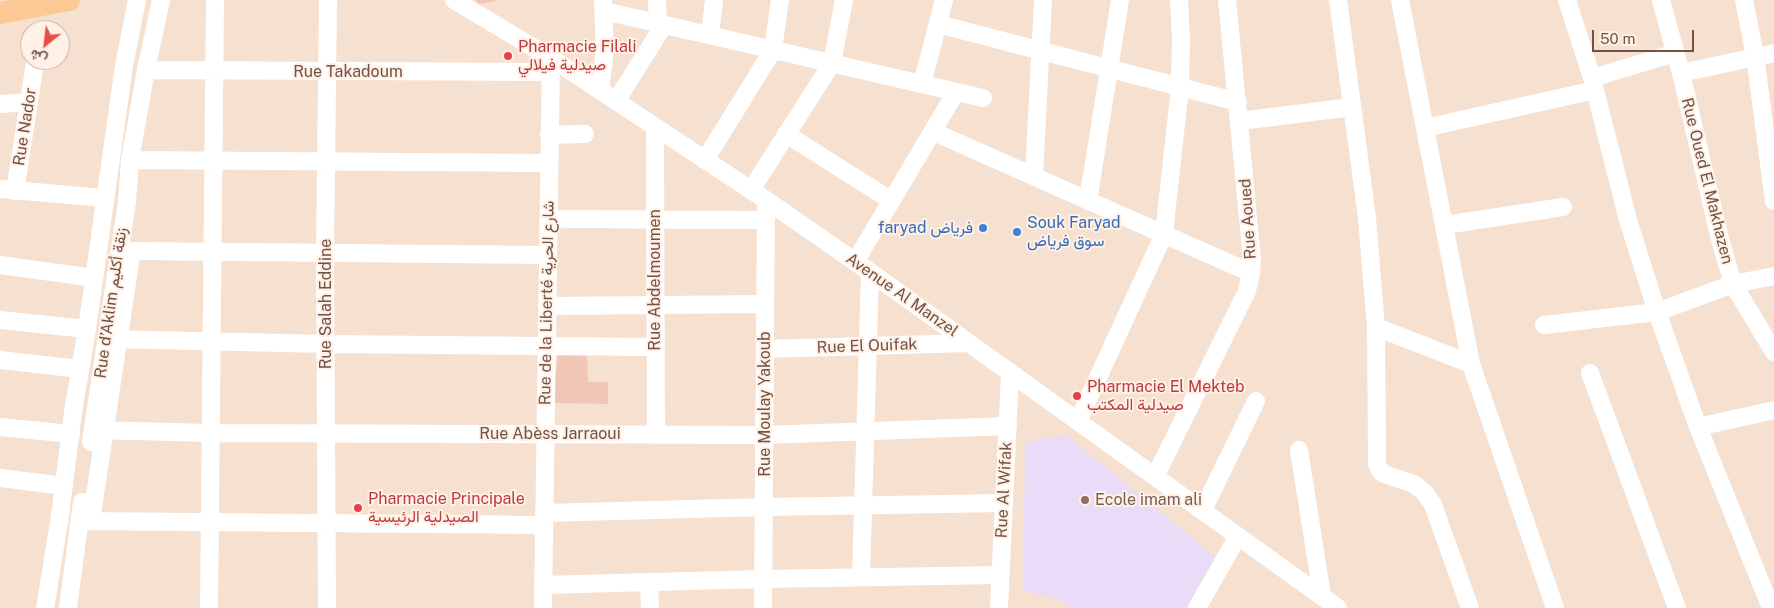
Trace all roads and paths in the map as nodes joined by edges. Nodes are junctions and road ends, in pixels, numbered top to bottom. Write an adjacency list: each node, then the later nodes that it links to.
1 (69, 0): 22 (main road)
2 (137, 0): 65 (street, Rue d’Aklim زنقة أكليم)
3 (161, 0): 35 (street, Rue d’Aklim زنقة أكليم)
4 (215, 0): 36 (street)
5 (328, 0): 37 (street, Rue Salah Eddine)
6 (454, 0): 32 (street, Avenue Al Manzel)
7 (658, 0): 23 (street)
8 (714, 0): 25 (street)
9 (780, 0): 26 (street)
10 (844, 0): 31 (street)
11 (944, 0): 24 (street)
12 (1043, 0): 27 (street)
13 (1120, 0): 33 (street)
14 (1179, 0): 41 (street)
15 (1227, 0): 47 (street, Rue Aoued)
16 (1338, 0): 49 (street)
17 (1400, 0): 52 (street)
18 (1567, 0): 40 (street)
19 (1661, 0): 28 (street, Rue Oued El Makhazen)
20 (1744, 0): 30 (street)
21 (604, 6): 23 (street); 42 (street)
22 (0, 13)
23 (661, 24): 25 (street); 45 (street)
24 (938, 24): 27 (street); 39 (street)
25 (710, 36): 26 (street)
26 (773, 50): 31 (street); 58 (street)
27 (1040, 51): 33 (street); 62 (street)
28 (1675, 53): 38 (street, Rue Oued El Makhazen); 40 (street)
29 (1774, 53): 30 (street)
30 (1755, 56): 38 (street); 69 (street)
31 (832, 64): 39 (street); 55 (street)
32 (550, 65): 37 (street, Rue Takadoum); 42 (street, Avenue Al Manzel); 56 (street, Rue de la Liberté شارع الحرية)
33 (1109, 69): 41 (street); 68 (street)
34 (34, 70): 46 (street, Rue Nador)
35 (146, 70): 36 (street, Rue Takadoum); 57 (street, Rue d’Aklim زنقة أكليم)
36 (214, 72): 37 (street, Rue Takadoum); 59 (street)
37 (328, 72): 60 (street, Rue Salah Eddine)
38 (1681, 72): 85 (street, Rue Oued El Makhazen)
39 (922, 84): 43 (street)
40 (1594, 84): 52 (street); 89 (street)
41 (1180, 87): 47 (street); 75 (street)
42 (600, 90): 45 (street, Avenue Al Manzel)
43 (956, 92): 44 (street); 53 (street)
44 (983, 98)
45 (616, 101): 51 (street, Avenue Al Manzel)
46 (29, 102): 48 (street); 63 (street, Rue Nador)
47 (1238, 102): 50 (street, Rue Aoued)
48 (0, 104)
49 (1352, 107): 50 (street); 92 (street)
50 (1240, 121): 82 (street, Rue Aoued)
51 (655, 127): 58 (street, Avenue Al Manzel); 72 (street, Rue Abdelmoumen)
52 (1425, 128): 74 (street)
53 (934, 132): 62 (street); 67 (street)
54 (585, 134): 56 (street)
55 (786, 134): 64 (street); 67 (street)
56 (549, 135): 61 (street, Rue de la Liberté شارع الحرية)
57 (130, 160): 59 (street); 94 (street, Rue d’Aklim زنقة أكليم)
58 (705, 160): 64 (street, Avenue Al Manzel)
59 (213, 161): 60 (street); 76 (street)
60 (327, 163): 61 (street); 77 (street, Rue Salah Eddine)
61 (549, 163): 71 (street, Rue de la Liberté شارع الحرية)
62 (1034, 176): 68 (street)
63 (7, 190): 65 (street)
64 (751, 190): 66 (street, Avenue Al Manzel)
65 (105, 198): 84 (street, Rue d’Aklim زنقة أكليم)
66 (766, 200): 73 (street, Rue Moulay Yakoub); 79 (street, Avenue Al Manzel)
67 (892, 201): 79 (street)
68 (1088, 201): 75 (street)
69 (1774, 201)
70 (1563, 207): 74 (street)
71 (548, 218): 72 (street); 78 (street, Rue de la Liberté شارع الحرية)
72 (655, 220): 73 (street); 88 (street, Rue Abdelmoumen)
73 (766, 220): 86 (street, Rue Moulay Yakoub)
74 (1445, 225): 104 (street)
75 (1164, 234): 82 (street); 110 (street)
76 (212, 252): 77 (street); 94 (street); 95 (street)
77 (326, 253): 78 (street); 97 (street, Rue Salah Eddine)
78 (548, 255): 87 (street, Rue de la Liberté شارع الحرية)
79 (855, 262): 81 (street, Avenue Al Manzel)
80 (0, 265): 84 (street)
81 (870, 272): 96 (street, Avenue Al Manzel); 101 (street)
82 (1251, 273): 123 (street, Rue Aoued)
83 (1774, 276): 85 (street)
84 (94, 278): 93 (street, Rue d’Aklim زنقة أكليم)
85 (1733, 284): 89 (street); 98 (street, Rue Oued El Makhazen)
86 (765, 304): 88 (street); 102 (street, Rue Moulay Yakoub)
87 (547, 306): 88 (street); 99 (street, Rue de la Liberté شارع الحرية)
88 (656, 306): 100 (street, Rue Abdelmoumen)
89 (1658, 312): 91 (street); 113 (street)
90 (0, 320): 93 (street)
91 (1544, 326)
92 (1376, 327): 104 (street); 151 (street)
93 (88, 329): 105 (street, Rue d’Aklim زنقة أكليم)
94 (113, 339): 95 (street); 114 (street, Rue d’Aklim زنقة أكليم)
95 (212, 341): 97 (street); 116 (street)
96 (968, 342): 101 (street, Rue El Ouifak); 106 (street, Avenue Al Manzel)
97 (326, 344): 99 (street); 117 (street, Rue Salah Eddine)
98 (1772, 345)
99 (547, 346): 100 (street); 119 (street, Rue de la Liberté شارع الحرية)
100 (656, 347): 120 (street, Rue Abdelmoumen)
101 (868, 347): 102 (street, Rue El Ouifak); 115 (street)
102 (765, 349): 121 (street, Rue Moulay Yakoub)
103 (0, 360): 105 (street)
104 (1471, 364): 152 (street)
105 (80, 368): 118 (street, Rue d’Aklim زنقة أكليم)
106 (1010, 372): 110 (street, Avenue Al Manzel); 111 (street, Rue Al Wifak)
107 (1590, 372): 153 (street)
108 (1256, 401): 129 (street)
109 (1774, 410): 113 (street)
110 (1078, 421): 123 (street, Avenue Al Manzel)
111 (1008, 426): 115 (street, Rue Abèss Jarraoui); 126 (street, Rue Al Wifak)
112 (0, 427): 118 (street)
113 (1698, 427): 154 (street)
114 (99, 430): 116 (street, Rue Abèss Jarraoui); 131 (street, Rue d’Aklim زنقة أكليم)
115 (866, 431): 121 (street, Rue Abèss Jarraoui); 127 (street)
116 (211, 433): 117 (street, Rue Abèss Jarraoui); 132 (street)
117 (327, 433): 119 (street, Rue Abèss Jarraoui); 133 (street, Rue Salah Eddine)
118 (71, 434): 125 (street, Rue d’Aklim زنقة أكليم)
119 (545, 434): 120 (street, Rue Abèss Jarraoui); 130 (street, Rue de la Liberté شارع الحرية)
120 (656, 434): 121 (street, Rue Abèss Jarraoui)
121 (764, 435): 128 (street, Rue Moulay Yakoub)
122 (1299, 450): 140 (street)
123 (1155, 477): 129 (street, Avenue Al Manzel)
124 (0, 478): 125 (street)
125 (64, 486): 141 (street, Rue d’Aklim زنقة أكليم)
126 (1004, 503): 127 (street); 135 (street, Rue Al Wifak)
127 (864, 506): 128 (street); 136 (street)
128 (764, 507): 130 (street); 137 (street, Rue Moulay Yakoub)
129 (1203, 510): 134 (street, Avenue Al Manzel)
130 (544, 519): 133 (street); 139 (street, Rue de la Liberté شارع الحرية)
131 (86, 521): 132 (street); 142 (street, Rue d’Aklim زنقة أكليم)
132 (210, 522): 133 (street); 143 (street)
133 (327, 523): 144 (street, Rue Salah Eddine)
134 (1238, 536): 140 (street, Avenue Al Manzel); 149 (street)
135 (1000, 575): 136 (street); 148 (street, Rue Al Wifak)
136 (861, 577): 137 (street)
137 (763, 579): 138 (street); 147 (street, Rue Moulay Yakoub)
138 (650, 582): 139 (street); 146 (street)
139 (544, 585): 145 (street, Rue de la Liberté شارع الحرية)
140 (1322, 596): 150 (street, Avenue Al Manzel)
141 (45, 608)
142 (68, 608)
143 (209, 608)
144 (327, 608)
145 (543, 608)
146 (650, 608)
147 (763, 608)
148 (999, 608)
149 (1197, 608)
150 (1338, 608)
151 (1470, 608)
152 (1556, 608)
153 (1677, 608)
154 (1771, 608)

